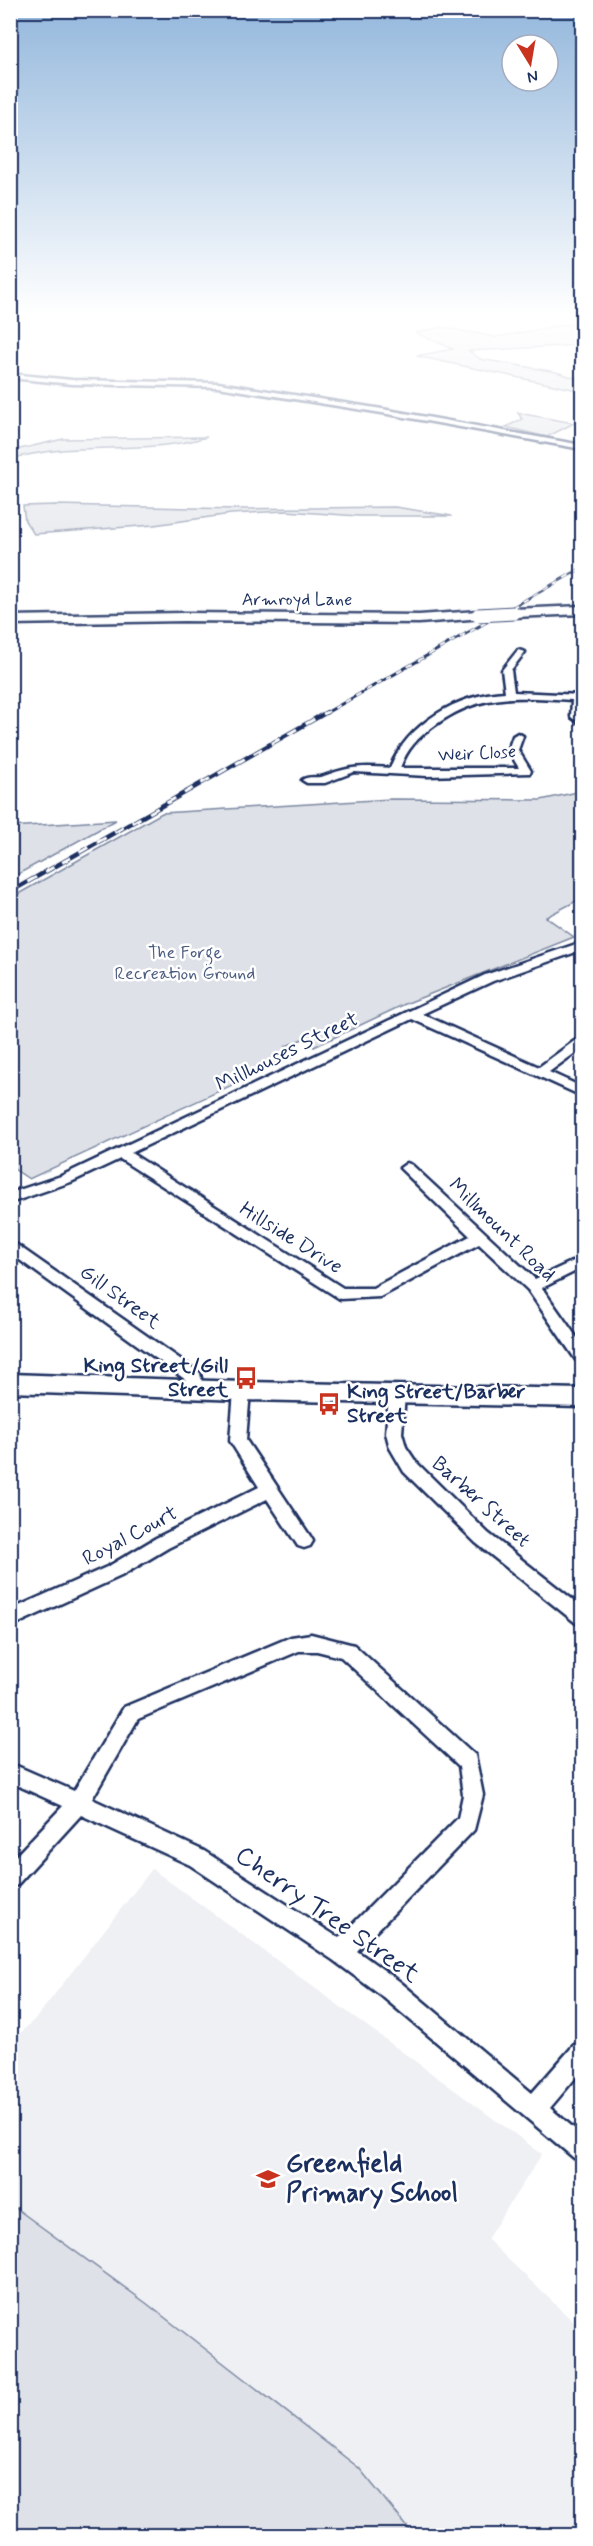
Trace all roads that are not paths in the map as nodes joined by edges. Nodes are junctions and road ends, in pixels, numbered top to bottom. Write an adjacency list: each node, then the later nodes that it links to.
1 (498, 432): 2 (street)
2 (582, 447)
3 (582, 609): 4 (street, Armroyd Lane, bridge)
4 (10, 620)
5 (520, 652): 6 (street)
6 (510, 693): 7 (street, Weir Close); 10 (street, Weir Close)
7 (580, 698): 8 (street)
8 (582, 722)
9 (518, 736): 10 (street, Weir Close)
10 (394, 770): 11 (street, Weir Close)
11 (307, 780)
12 (582, 946): 13 (street, Millhouses Street)
13 (411, 1014): 15 (street); 17 (street, Millhouses Street)
14 (582, 1042): 15 (street)
15 (541, 1072): 16 (street)
16 (582, 1092)
17 (121, 1153): 19 (street, Millhouses Street); 20 (street, Hillside Drive)
18 (407, 1168): 20 (street, Millmount Road)
19 (10, 1198)
20 (480, 1237): 23 (street, Millmount Road)
21 (10, 1245): 26 (street, Gill Street)
22 (582, 1262): 23 (street)
23 (533, 1286): 24 (street, Millmount Road)
24 (582, 1356)
25 (10, 1383): 26 (street)
26 (195, 1389): 27 (street)
27 (242, 1391): 28 (street); 30 (street)
28 (397, 1395): 29 (street); 32 (street, Barber Street)
29 (582, 1398)
30 (269, 1490): 31 (street); 33 (street, Royal Court)
31 (303, 1540)
32 (582, 1617)
33 (10, 1619)
34 (10, 1772): 35 (street, Cherry Tree Street)
35 (78, 1804): 36 (street); 37 (street, Cherry Tree Street); 37 (street)
36 (10, 1878)
37 (341, 1952): 39 (street, Cherry Tree Street)
38 (582, 2053): 39 (street)
39 (533, 2110): 40 (street, Cherry Tree Street)
40 (582, 2150)

